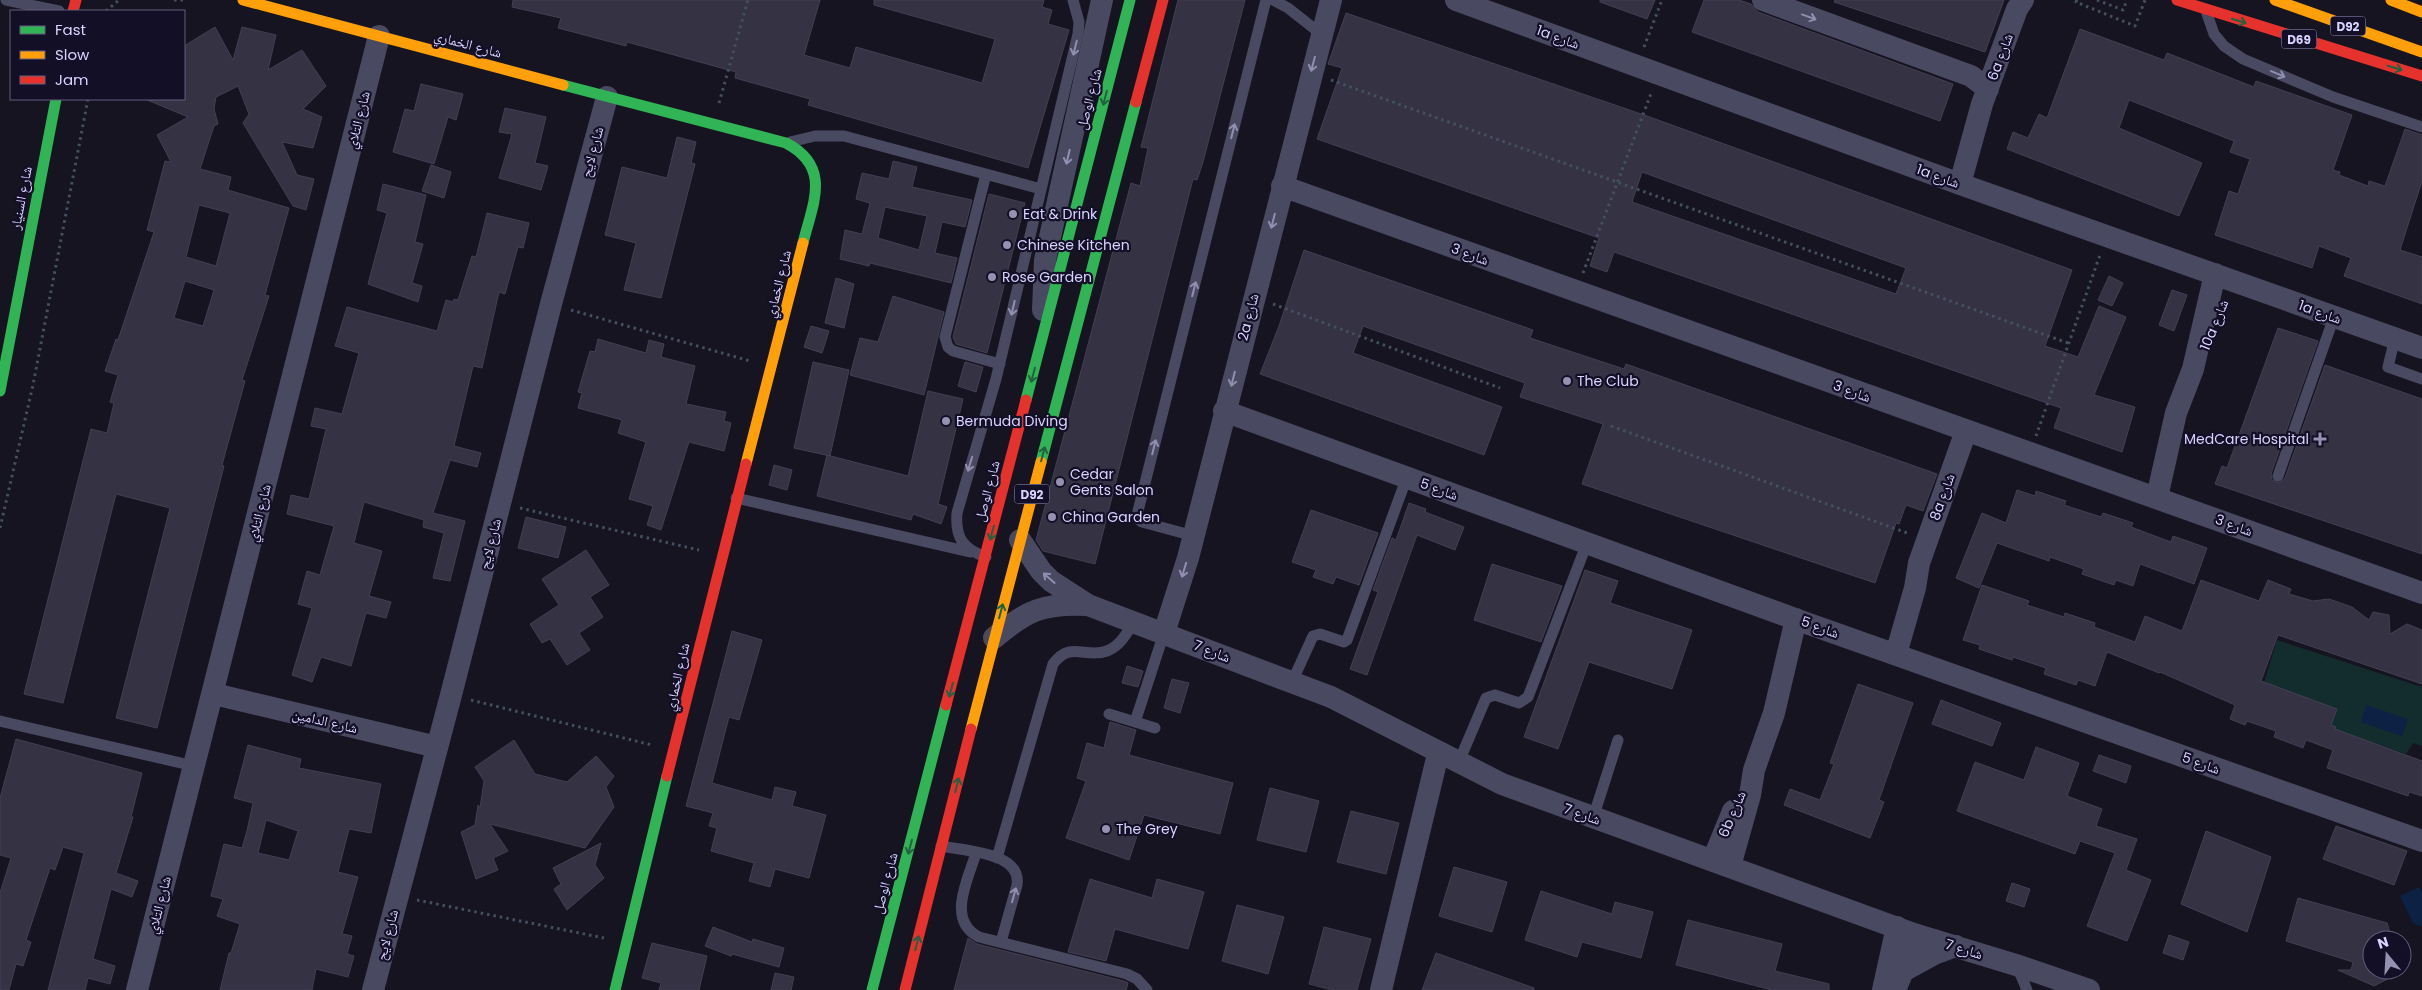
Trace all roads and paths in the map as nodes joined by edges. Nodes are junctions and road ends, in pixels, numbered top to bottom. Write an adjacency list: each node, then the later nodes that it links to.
1 (6, 0): 25 (lane)
2 (119, 0): 26 (path)
3 (174, 0): 4 (path)
4 (184, 0)
5 (243, 0): 30 (main road, شارع الخماري)
6 (748, 0): 41 (path)
7 (1073, 0): 36 (lane, one-way to 36)
8 (1102, 0): 36 (street)
9 (1130, 0): 55 (main road, شارع الوصل / D92, one-way to 55)
10 (1163, 0): 75 (main road, D92, one-way to 10)
11 (1266, 0): 74 (lane, one-way to 11)
12 (1273, 0): 29 (lane)
13 (1331, 0): 29 (street, 2a شارع)
14 (1456, 0): 32 (street, 1a شارع)
15 (1662, 0): 32 (path)
16 (1763, 0): 37 (street, one-way to 37)
17 (2077, 0): 20 (path)
18 (2097, 0): 19 (path)
19 (2126, 0)
20 (2144, 0)
21 (2176, 0): 27 (main road, D69)
22 (2275, 0): 31 (main road, D92)
23 (2392, 0): 28 (main road)
24 (2019, 3): 37 (street, 6a شارع)
25 (54, 10)
26 (107, 10)
27 (2206, 10): 35 (main road, D69, one-way to 35); 42 (lane, one-way to 42)
28 (2422, 12)
29 (1322, 34): 33 (street, 2a شارع, one-way to 33)
30 (380, 36): 38 (main road, شارع الخماري); 89 (street, شارع التلاي)
31 (2422, 52)
32 (1636, 66): 34 (street, 1a شارع)
33 (1311, 73): 46 (path); 47 (street, 2a شارع)
34 (1658, 74): 45 (street, 1a شارع); 46 (path)
35 (2422, 76)
36 (1074, 90): 48 (lane); 55 (street, one-way to 55)
37 (1985, 97): 45 (street, 6a شارع)
38 (607, 98): 41 (main road, شارع الخماري); 53 (street, شارع لايح)
39 (56, 100): 63 (main road, شارع السنيار)
40 (88, 100): 73 (path)
41 (714, 123): 43 (main road, شارع الخماري)
42 (2422, 127)
43 (786, 142): 44 (lane); 60 (main road, شارع الخماري)
44 (986, 174): 48 (lane); 59 (lane)
45 (1951, 180): 49 (street, 1a شارع)
46 (1618, 182): 51 (path); 57 (path)
47 (1282, 186): 51 (street, شارع 3); 52 (street, 2a شارع, one-way to 52)
48 (1041, 189): 59 (lane, one-way to 59)
49 (2107, 236): 50 (street, 1a شارع); 57 (path)
50 (2223, 277): 54 (street, 1a شارع); 70 (street, 10a شارع)
51 (1576, 292): 66 (street, شارع 3)
52 (1254, 296): 62 (path); 64 (street, 2a شارع, one-way to 64)
53 (551, 304): 60 (path); 72 (street, شارع لايح)
54 (2334, 317): 56 (street, 1a شارع); 68 (lane)
55 (1045, 328): 80 (main road, شارع الوصل / D92, one-way to 80)
56 (2395, 338): 58 (street, 1a شارع); 61 (lane)
57 (2068, 343): 67 (path)
58 (2422, 348)
59 (1000, 364): 78 (lane, one-way to 78)
60 (772, 367): 71 (main road, شارع الخماري)
61 (2422, 379)
62 (1500, 388)
63 (0, 391)
64 (1224, 410): 69 (street, شارع 5); 74 (street, 2a شارع)
65 (1611, 426): 76 (path)
66 (1966, 432): 67 (street, شارع 3); 76 (street, 8a شارع)
67 (2030, 454): 70 (street, شارع 3)
68 (2278, 476)
69 (1407, 477): 77 (street, شارع 5); 88 (lane)
70 (2148, 494): 81 (street, شارع 3)
71 (736, 498): 78 (lane); 79 (main road, شارع الخماري)
72 (500, 503): 79 (path); 90 (street, شارع لايح)
73 (0, 528)
74 (1194, 536): 85 (street, 2a شارع, one-way to 85)
75 (1020, 540): 82 (street, شارع 7, one-way to 75); 86 (main road, D92, one-way to 75)
76 (1927, 540): 87 (street, 8a شارع)
77 (1587, 543): 84 (street, شارع 5); 99 (lane)
78 (970, 552): 80 (lane)
79 (721, 555): 97 (main road, شارع الخماري)
80 (986, 557): 118 (main road, شارع الوصل / D92, one-way to 118)
81 (2422, 593)
82 (1088, 605): 83 (street, شارع 7); 86 (street, شارع 7)
83 (1134, 622): 85 (street, شارع 7); 105 (lane)
84 (1805, 622): 87 (street, شارع 5); 106 (street, 6b شارع)
85 (1164, 633): 88 (street, شارع 7); 93 (lane)
86 (994, 638): 103 (main road, D92, one-way to 86)
87 (1888, 651): 102 (street, شارع 5)
88 (1292, 682): 98 (street, شارع 7)
89 (214, 694): 96 (street, شارع الدامين); 100 (street, شارع التلاي)
90 (451, 695): 96 (street, شارع لايح); 97 (path)
91 (1109, 714): 93 (lane)
92 (0, 721): 100 (lane)
93 (1135, 722): 94 (lane)
94 (1155, 728)
95 (1618, 740): 101 (lane)
96 (437, 747): 107 (street, شارع لايح)
97 (675, 751): 110 (main road, شارع الخماري)
98 (1438, 754): 99 (street, شارع 7); 121 (street)
99 (1458, 764): 101 (street, شارع 7)
100 (194, 766): 115 (street, شارع التلاي)
101 (1593, 818): 106 (street, شارع 7)
102 (2420, 842)
103 (941, 846): 104 (lane); 119 (main road, D92, one-way to 103)
104 (976, 853): 105 (lane); 111 (lane)
105 (997, 858): 111 (lane, one-way to 105)
106 (1722, 863): 108 (street, شارع 7)
107 (397, 896): 110 (path); 116 (street, شارع لايح)
108 (1858, 913): 109 (street, شارع 7); 114 (street)
109 (1905, 931): 112 (street, شارع 7); 114 (street)
110 (627, 942): 117 (main road, شارع الخماري)
111 (1001, 942): 120 (lane)
112 (1956, 946): 113 (street, شارع 7); 114 (street)
113 (2016, 965): 123 (lane); 124 (street, شارع 7)
114 (1895, 975): 122 (street)
115 (137, 990)
116 (373, 990)
117 (615, 990)
118 (872, 990)
119 (905, 990)
120 (1147, 990)
121 (1381, 990)
122 (1883, 990)
123 (2028, 990)
124 (2089, 990)

